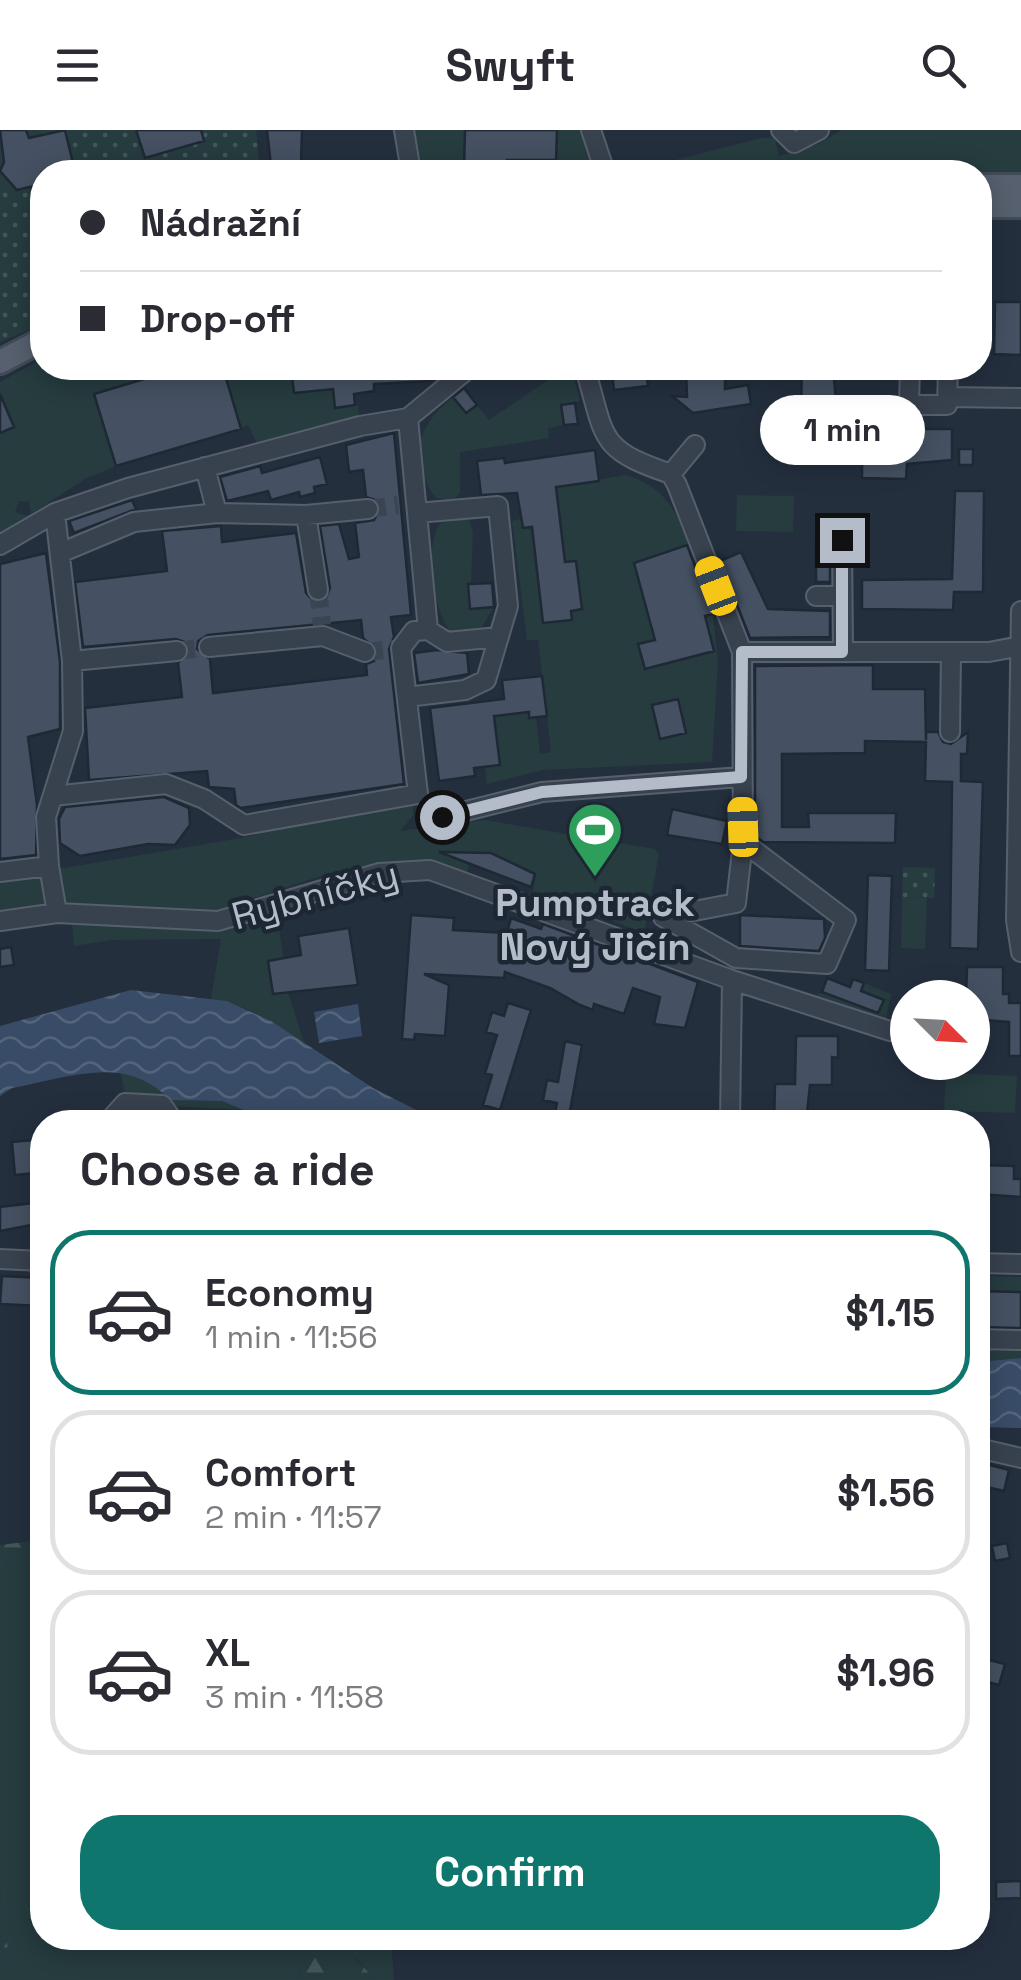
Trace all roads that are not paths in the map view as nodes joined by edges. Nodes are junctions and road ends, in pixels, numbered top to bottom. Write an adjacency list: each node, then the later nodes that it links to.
1 (404, 130): 5 (street)
2 (592, 130): 6 (street)
3 (820, 130): 4 (street)
4 (782, 132)
5 (410, 160)
6 (601, 160)
7 (992, 186): 8 (main road)
8 (1021, 186)
9 (992, 206): 10 (main road)
10 (1021, 206)
11 (30, 346): 12 (main road)
12 (0, 362)
13 (452, 380): 19 (street)
14 (589, 380): 22 (street)
15 (910, 380): 17 (street)
16 (948, 380): 17 (street)
17 (948, 396): 18 (street)
18 (1021, 398)
19 (408, 418): 21 (street); 23 (street)
20 (696, 445): 22 (street)
21 (205, 467): 25 (street); 26 (street)
22 (671, 474): 41 (street)
23 (411, 507): 35 (street); 36 (street)
24 (368, 508): 27 (street)
25 (55, 513): 29 (street); 30 (street)
26 (217, 513): 27 (street); 30 (street)
27 (306, 516): 31 (street)
28 (842, 540): 33 (street)
29 (0, 545)
30 (60, 553): 44 (street)
31 (318, 590)
32 (816, 596): 33 (street)
33 (842, 596): 42 (street)
34 (1021, 611): 37 (street)
35 (428, 630): 36 (street); 45 (street)
36 (498, 637): 45 (street)
37 (1021, 646): 43 (street); 54 (street)
38 (209, 648): 40 (street)
39 (177, 651): 44 (street)
40 (365, 652)
41 (742, 652): 42 (street); 47 (street)
42 (842, 652): 43 (street)
43 (951, 652): 46 (street)
44 (72, 661): 48 (street)
45 (406, 697): 48 (street)
46 (950, 732)
47 (741, 777): 49 (street); 50 (street)
48 (53, 796): 51 (street)
49 (442, 817)
50 (742, 842): 50 (street)
51 (49, 866): 52 (street); 53 (street)
52 (0, 872)
53 (58, 913): 55 (street, Rybníčky); 57 (street, Rybníčky)
54 (1019, 920): 56 (street)
55 (0, 921)
56 (1021, 952)
57 (732, 980): 58 (street, Rybníčky); 61 (street)
58 (890, 1031)
59 (119, 1110): 60 (street)
60 (166, 1110)
61 (730, 1110)
62 (0, 1259): 63 (street)
63 (30, 1260)
64 (990, 1263): 65 (street)
65 (1021, 1264)
66 (990, 1339): 67 (street)
67 (1021, 1340)
68 (990, 1451): 69 (street)
69 (1021, 1458)

